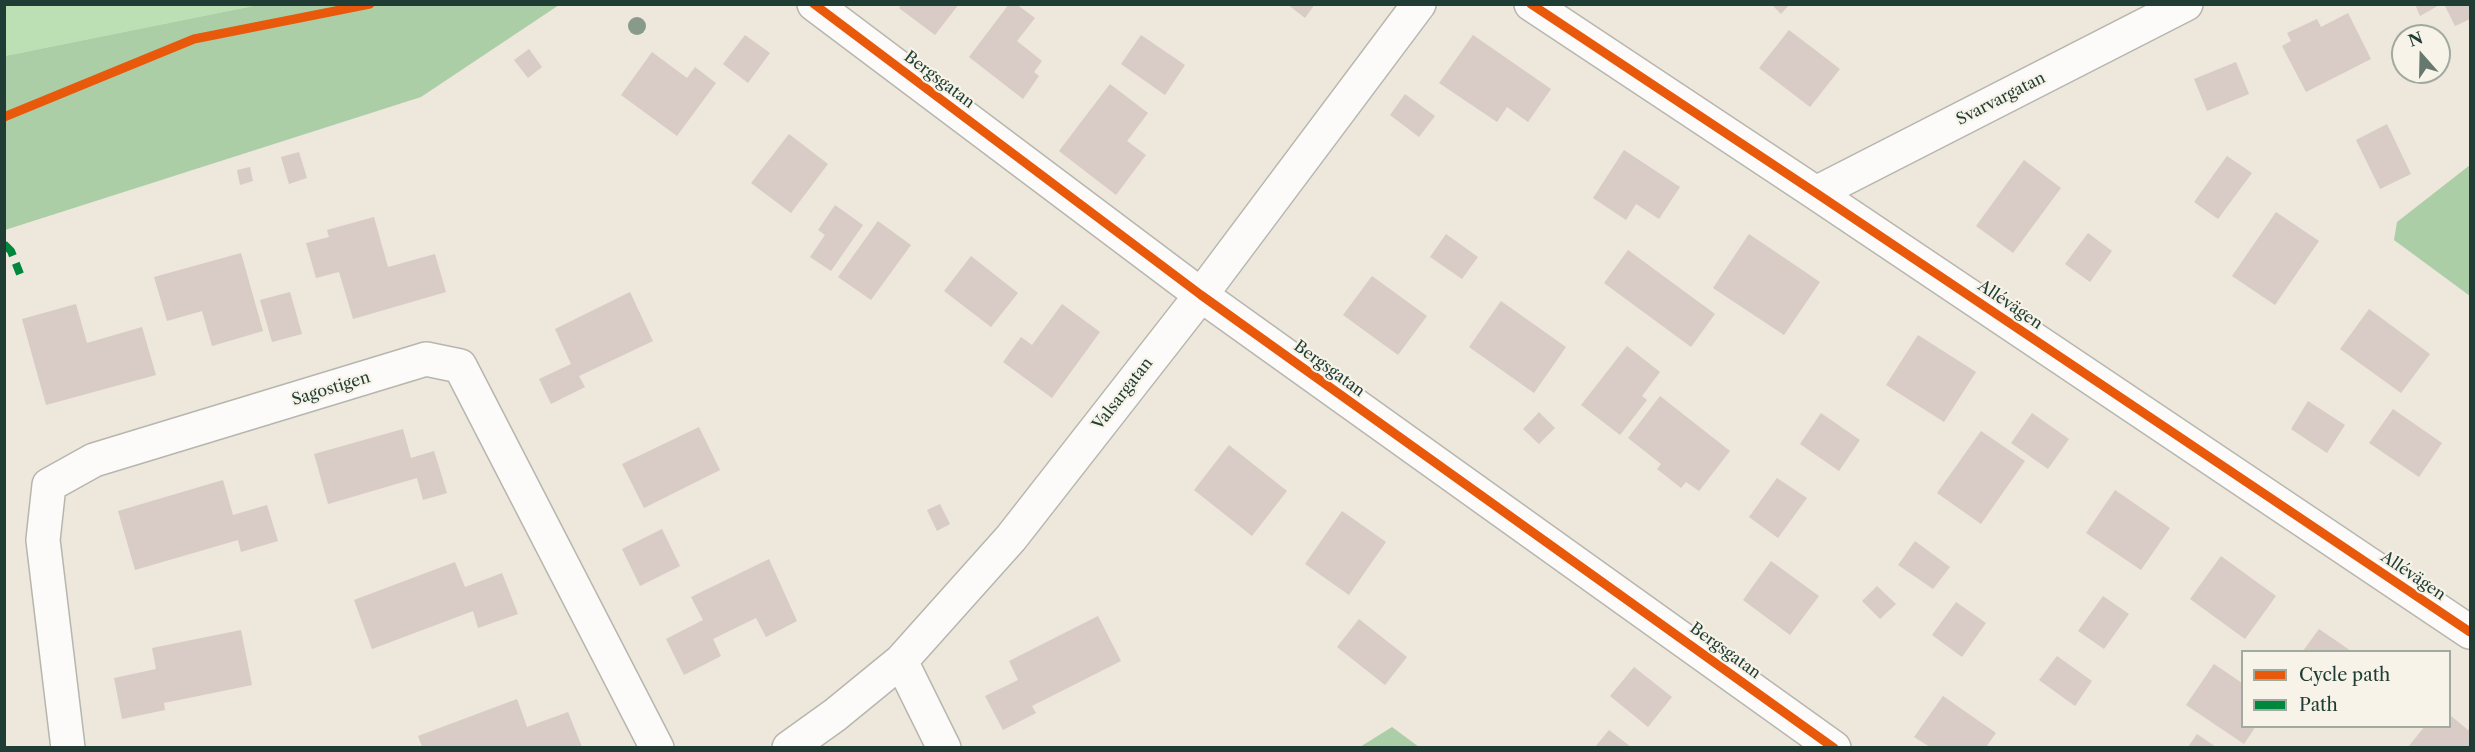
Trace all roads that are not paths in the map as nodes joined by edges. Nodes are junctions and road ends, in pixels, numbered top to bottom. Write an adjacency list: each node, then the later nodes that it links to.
1 (814, 4): 6 (street, Bergsgatan)
2 (1419, 4): 6 (street, Valsargatan)
3 (1531, 4): 5 (street, Allévägen)
4 (2186, 4): 5 (street, Svarvargatan)
5 (1816, 193): 7 (street, Allévägen)
6 (1201, 296): 8 (street, Valsargatan); 13 (street, Bergsgatan)
7 (2470, 632)
8 (901, 661): 11 (street, Valsargatan); 12 (street)
9 (68, 747): 10 (street, Sagostigen)
10 (657, 747)
11 (789, 747)
12 (944, 747)
13 (1834, 747)

